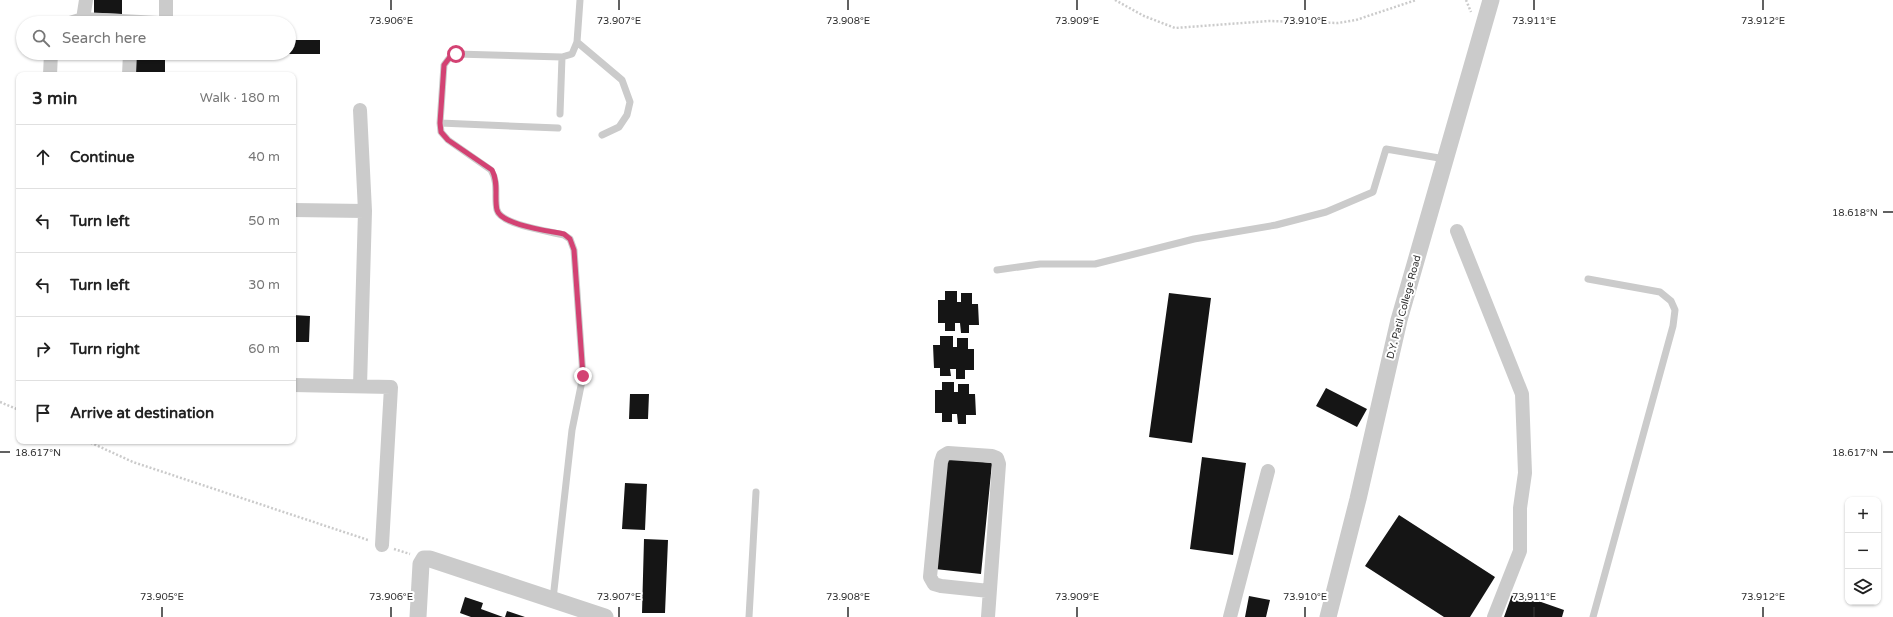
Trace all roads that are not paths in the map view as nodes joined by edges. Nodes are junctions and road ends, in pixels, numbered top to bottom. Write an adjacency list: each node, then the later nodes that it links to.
1 (86, 0): 5 (street)
2 (166, 0): 6 (street)
3 (580, 0): 7 (lane)
4 (1491, 0): 18 (street, D.Y. Patil College Road)
5 (79, 16)
6 (166, 16)
7 (577, 42): 8 (lane); 17 (lane)
8 (562, 57): 14 (lane); 15 (lane)
9 (51, 60): 11 (street)
10 (130, 60): 12 (street)
11 (50, 72)
12 (130, 72)
13 (360, 110): 20 (street)
14 (560, 114)
15 (440, 123): 16 (lane); 30 (lane)
16 (558, 128)
17 (602, 135)
18 (1445, 160): 22 (lane); 36 (street, D.Y. Patil College Road)
19 (296, 210): 20 (street)
20 (366, 211): 25 (street)
21 (1457, 231): 37 (street)
22 (997, 270)
23 (1588, 279): 38 (lane)
24 (296, 385): 25 (street)
25 (360, 386): 28 (street)
26 (1268, 470): 35 (street)
27 (756, 492): 33 (lane)
28 (382, 545)
29 (989, 591): 29 (street); 34 (street)
30 (552, 599): 31 (street); 32 (street)
31 (418, 617)
32 (604, 617)
33 (749, 617)
34 (988, 617)
35 (1230, 617)
36 (1328, 617)
37 (1494, 617)
38 (1593, 617)

